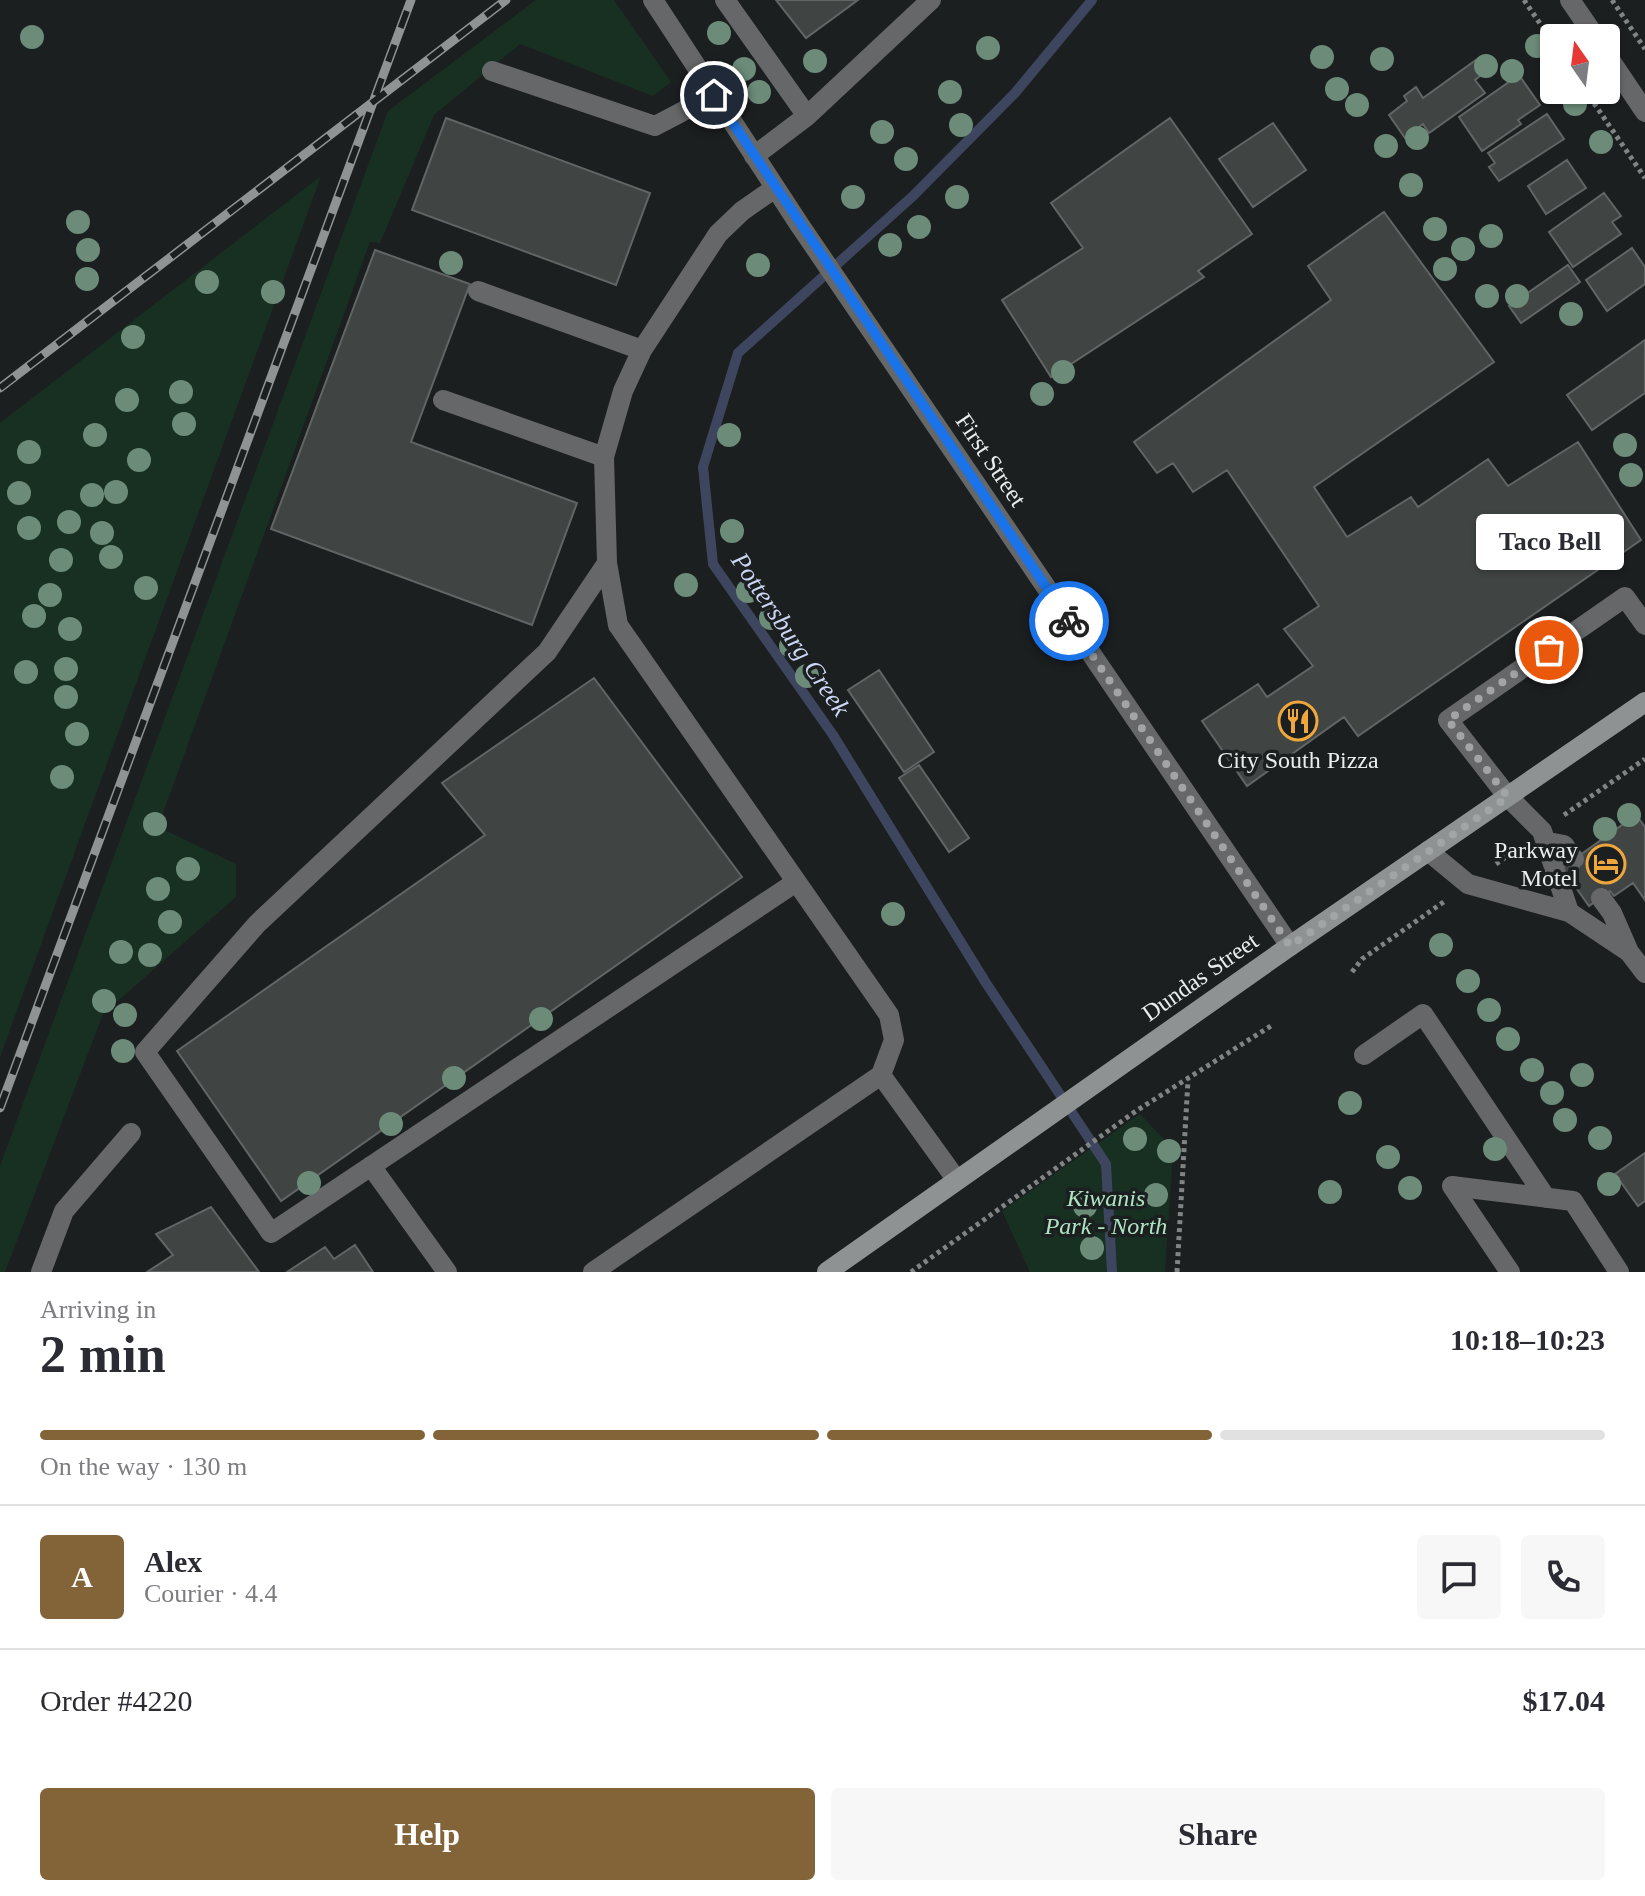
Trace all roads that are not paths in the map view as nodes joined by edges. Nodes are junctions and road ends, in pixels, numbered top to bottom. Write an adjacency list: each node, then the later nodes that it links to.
1 (653, 0): 8 (street, First Street)
2 (725, 0): 10 (street)
3 (931, 0): 10 (street)
4 (1570, 0): 5 (street)
5 (1586, 24)
6 (492, 71): 8 (street)
7 (1620, 75): 9 (street)
8 (714, 95): 11 (street, First Street)
9 (1645, 112)
10 (807, 116): 11 (street)
11 (754, 156): 12 (street, First Street)
12 (775, 188): 14 (street); 27 (street, First Street)
13 (478, 291): 14 (street)
14 (642, 350): 16 (street)
15 (443, 400): 16 (street)
16 (604, 457): 17 (street)
17 (607, 563): 24 (street); 33 (street)
18 (1645, 625): 20 (street)
19 (1645, 702): 20 (main road, Dundas Street)
20 (1508, 797): 21 (street); 22 (main road, Dundas Street)
21 (1548, 842): 23 (street); 26 (street)
22 (1428, 851): 26 (street); 27 (main road, Dundas Street)
23 (1574, 859)
24 (796, 882): 31 (street); 33 (street)
25 (1601, 898): 28 (street)
26 (1569, 912): 28 (street)
27 (1290, 946): 34 (main road, Dundas Street)
28 (1629, 952): 29 (street)
29 (1645, 973)
30 (1364, 1055): 35 (street)
31 (881, 1075): 34 (street); 38 (street)
32 (131, 1133): 36 (street)
33 (371, 1166): 37 (street)
34 (956, 1179): 39 (main road, Dundas Street)
35 (1546, 1198): 40 (street); 41 (street)
36 (41, 1272)
37 (447, 1272)
38 (593, 1272)
39 (827, 1272)
40 (1510, 1272)
41 (1619, 1272)

